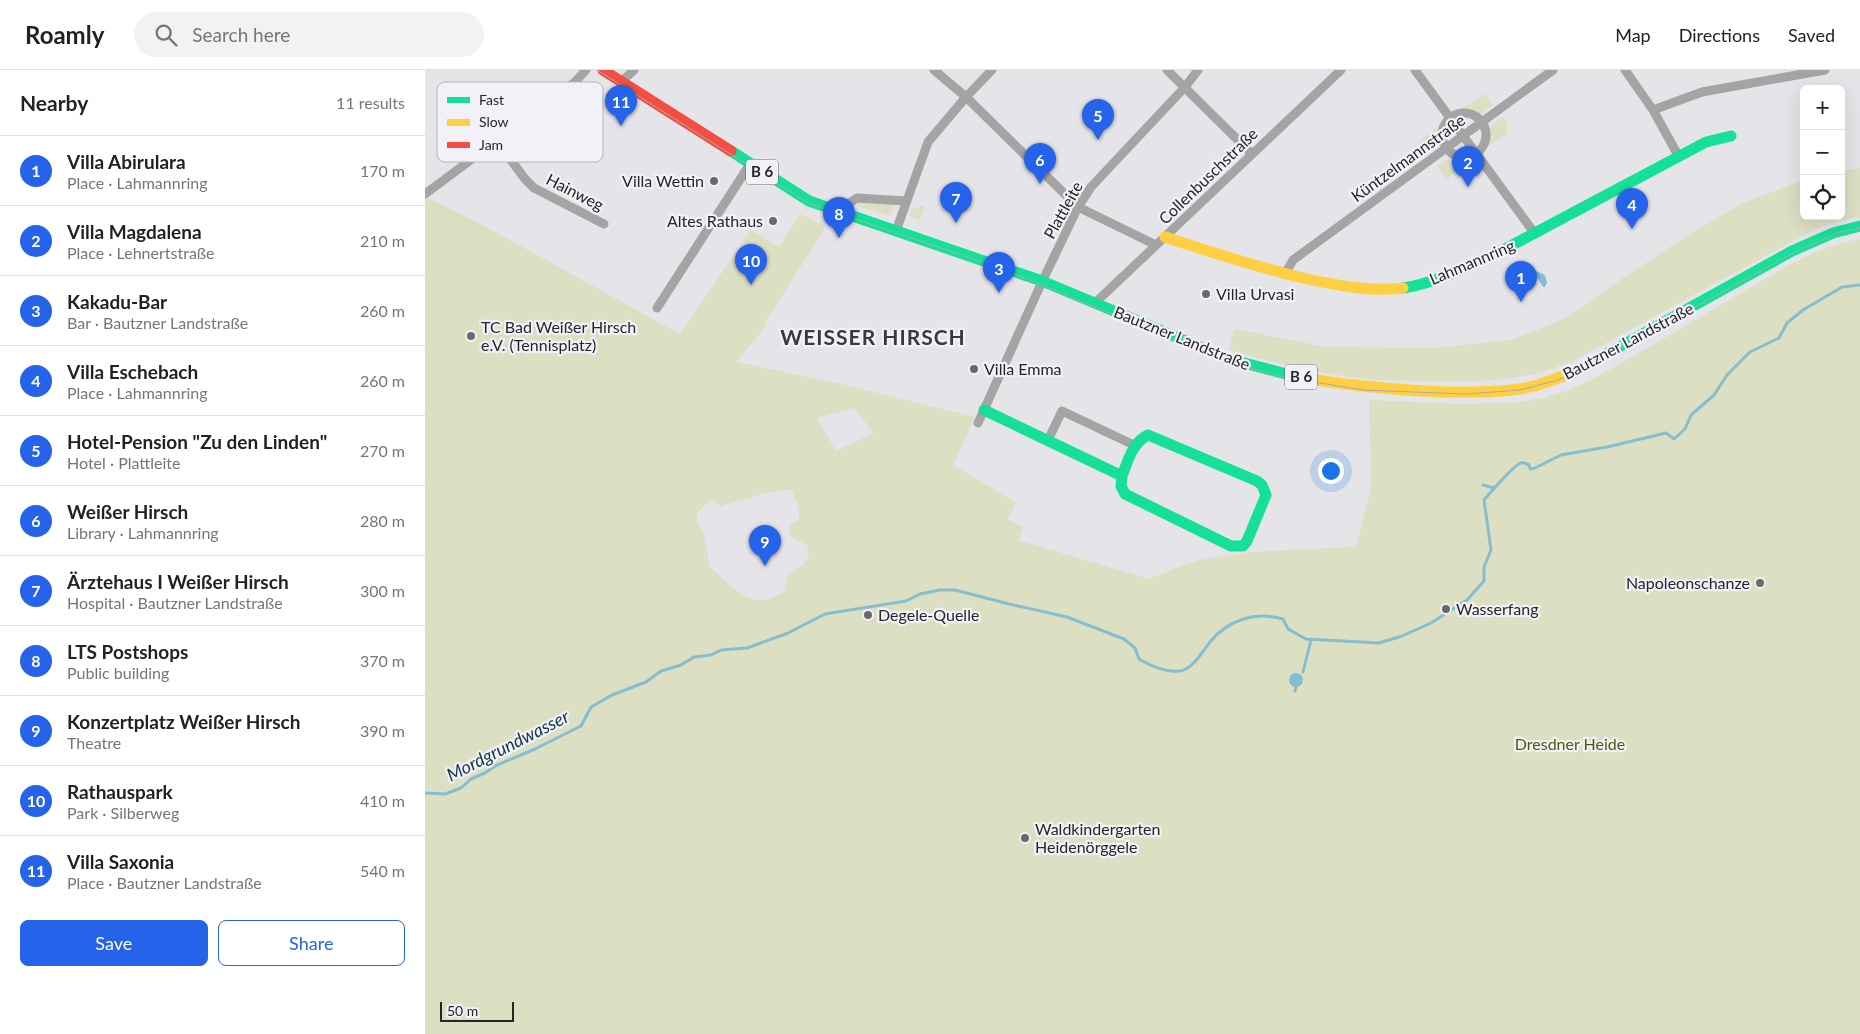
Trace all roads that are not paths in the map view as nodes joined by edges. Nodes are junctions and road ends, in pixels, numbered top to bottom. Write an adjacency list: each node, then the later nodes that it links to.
1 (586, 70): 13 (street)
2 (603, 70): 14 (main road, Bautzner Landstraße / B 6)
3 (634, 70): 14 (street)
4 (934, 70): 16 (street, Lahmannring)
5 (992, 70): 16 (street)
6 (1167, 70): 15 (street)
7 (1198, 70): 15 (street, Plattleite)
8 (1341, 70): 24 (street, Collenbuschstraße)
9 (1415, 70): 18 (street)
10 (1553, 70): 19 (street, Küntzelmannstraße)
11 (1625, 70): 17 (street)
12 (1825, 70): 17 (street)
13 (575, 82)
14 (621, 82): 28 (main road, Bautzner Landstraße / B 6)
15 (1185, 87): 24 (street); 31 (street, Plattleite)
16 (966, 97): 30 (street); 31 (street, Lahmannring)
17 (1653, 110): 25 (street)
18 (1450, 118): 19 (street); 20 (street); 22 (street)
19 (1482, 123): 20 (street, Küntzelmannstraße); 23 (street)
20 (1463, 136): 22 (street, Küntzelmannstraße); 23 (street)
21 (1731, 136): 25 (main road, Lahmannring)
22 (1445, 148): 23 (street); 38 (street, Küntzelmannstraße)
23 (1477, 153): 36 (street)
24 (1252, 154): 37 (street, Collenbuschstraße)
25 (1679, 157): 36 (main road, Lahmannring)
26 (467, 162): 29 (street)
27 (512, 162): 33 (street, Hainweg)
28 (750, 164): 32 (main road, Bautzner Landstraße / B 6); 41 (street)
29 (425, 194)
30 (906, 201): 32 (street); 35 (street)
31 (1078, 207): 37 (street, Lahmannring); 39 (street, Plattleite)
32 (840, 212): 35 (main road, Bautzner Landstraße / B 6)
33 (604, 224)
34 (1860, 226): 40 (main road, Bautzner Landstraße / B 6)
35 (896, 231): 39 (main road, Bautzner Landstraße / B 6)
36 (1535, 234): 38 (main road, Lahmannring)
37 (1161, 241): 38 (main road, Lahmannring); 40 (street, Collenbuschstraße)
38 (1285, 274)
39 (1043, 281): 40 (main road, Bautzner Landstraße / B 6); 42 (street, Plattleite)
40 (1095, 303)
41 (657, 308)
42 (984, 410): 43 (street, Plattleite); 44 (main road)
43 (978, 422)
44 (1048, 440): 45 (street); 46 (main road)
45 (1136, 446): 46 (main road); 46 (main road)
46 (1122, 476)

